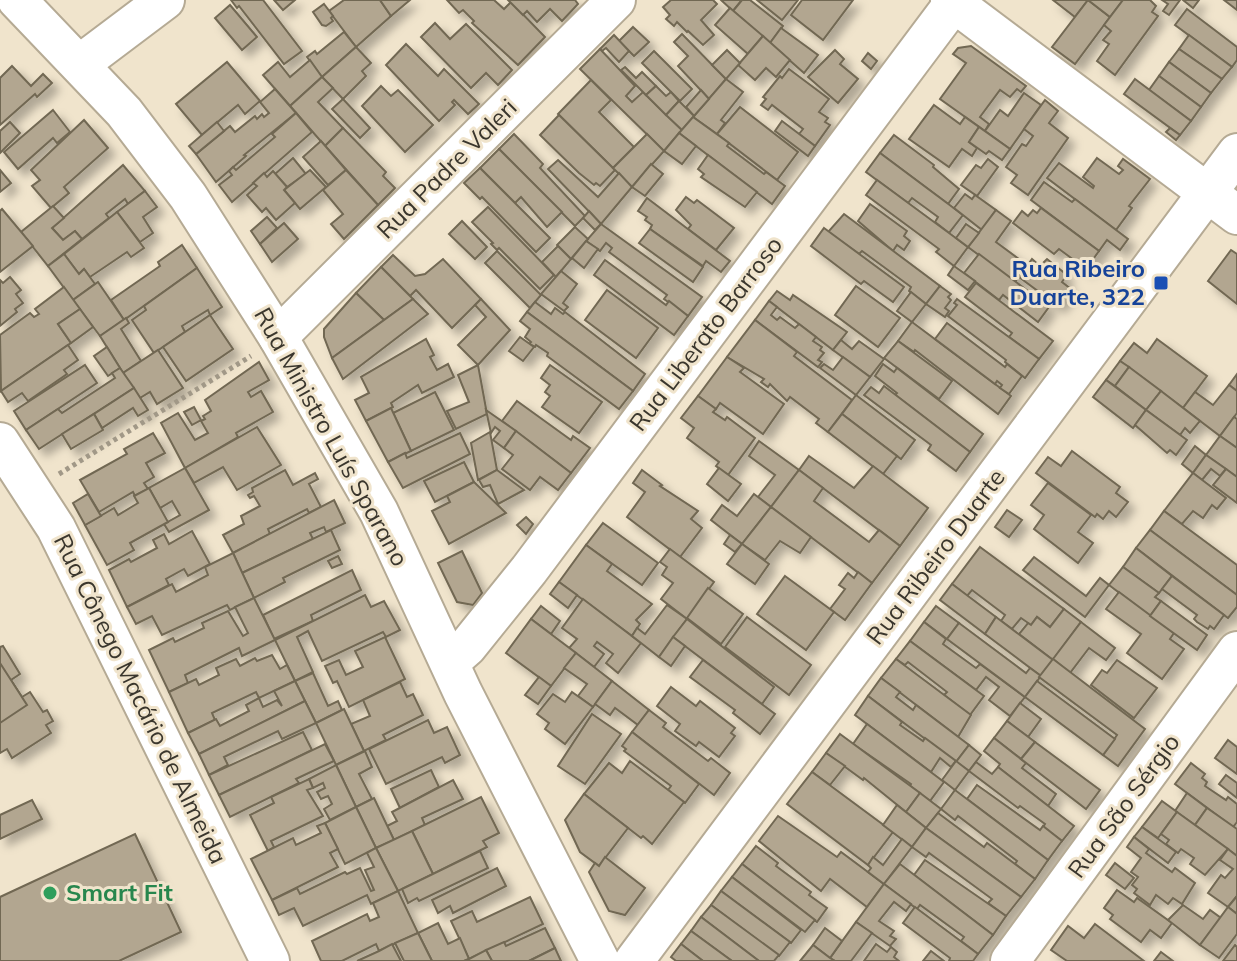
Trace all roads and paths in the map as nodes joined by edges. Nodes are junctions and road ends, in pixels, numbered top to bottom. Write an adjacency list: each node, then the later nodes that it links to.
1 (17, 0): 5 (street, Rua Ministro Luís Sparano)
2 (165, 0): 5 (street)
3 (616, 0): 8 (street, Rua Padre Valeri)
4 (953, 1): 7 (street); 12 (street, Rua Liberato Barroso)
5 (80, 64): 8 (street, Rua Ministro Luís Sparano)
6 (1237, 153): 7 (street, Rua Ribeiro Duarte)
7 (1222, 204): 15 (street, Rua Ribeiro Duarte)
8 (278, 337): 10 (path); 12 (street, Rua Ministro Luís Sparano)
9 (0, 442): 10 (street, Rua Cônego Macário de Almeida)
10 (32, 491): 13 (street, Rua Cônego Macário de Almeida)
11 (1237, 651): 16 (street, Rua São Sérgio)
12 (450, 662): 14 (street, Rua Ministro Luís Sparano)
13 (270, 961)
14 (600, 961)
15 (634, 961)
16 (1010, 961)

